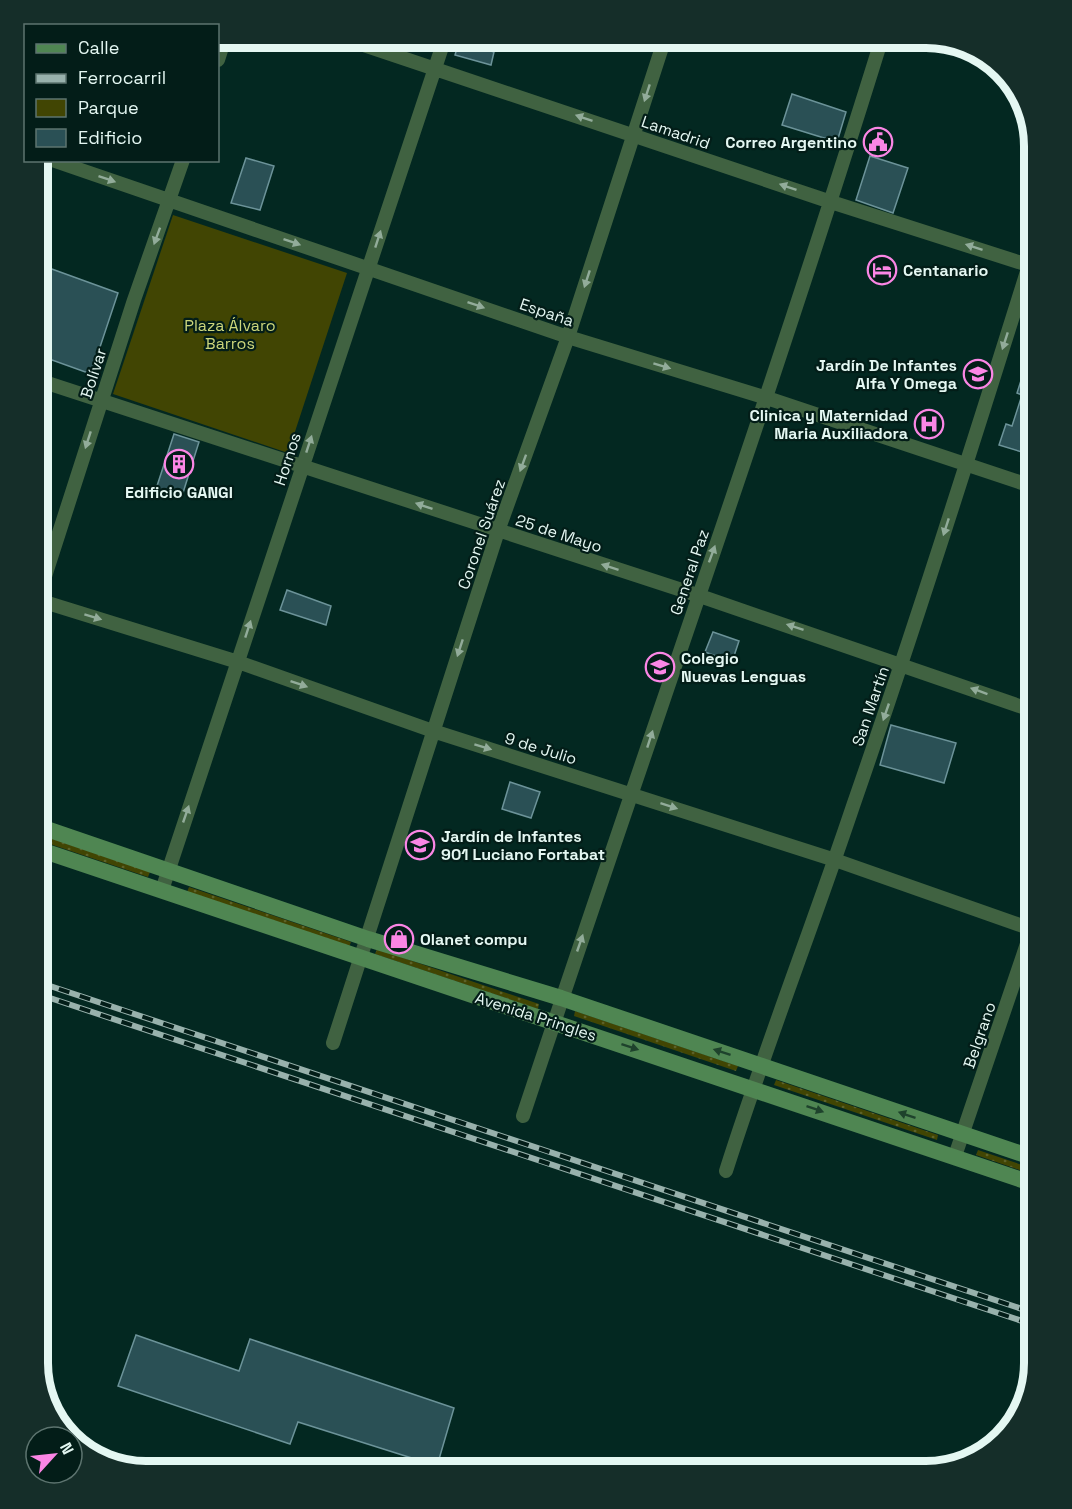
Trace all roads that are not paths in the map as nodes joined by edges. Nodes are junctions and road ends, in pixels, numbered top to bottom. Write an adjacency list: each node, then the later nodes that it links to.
1 (374, 48): 5 (street, Lamadrid)
2 (442, 48): 5 (street, Hornos)
3 (662, 48): 6 (street, Coronel Suárez, one-way to 6)
4 (879, 48): 10 (street, General Paz)
5 (435, 68): 6 (street, Lamadrid, one-way to 5); 12 (street, Hornos, one-way to 5)
6 (634, 135): 10 (street, Lamadrid, one-way to 6); 14 (street, Coronel Suárez, one-way to 14)
7 (58, 162): 9 (street, España, one-way to 9)
8 (182, 162): 9 (street, Bolívar)
9 (169, 201): 12 (street, España, one-way to 12); 17 (street, Bolívar, one-way to 17)
10 (831, 202): 11 (street, Lamadrid, one-way to 10); 16 (street, General Paz)
11 (1024, 263)
12 (369, 268): 14 (street, España, one-way to 14); 18 (street, Hornos, one-way to 12)
13 (1024, 290): 19 (street, San Martín, one-way to 19)
14 (568, 337): 16 (street, España, one-way to 16); 21 (street, Coronel Suárez, one-way to 21)
15 (48, 383): 17 (street, 25 de Mayo)
16 (767, 398): 19 (street, España); 23 (street, General Paz, one-way to 16)
17 (101, 402): 18 (street, 25 de Mayo); 22 (street, Bolívar, one-way to 22)
18 (302, 465): 21 (street, 25 de Mayo, one-way to 18); 25 (street, Hornos, one-way to 18)
19 (965, 465): 20 (street, España); 26 (street, San Martín, one-way to 26)
20 (1024, 484)
21 (498, 531): 23 (street, 25 de Mayo, one-way to 21); 28 (street, Coronel Suárez, one-way to 28)
22 (48, 568)
23 (698, 595): 26 (street, 25 de Mayo, one-way to 23); 29 (street, General Paz, one-way to 23)
24 (48, 602): 25 (street, 9 de Julio, one-way to 25)
25 (238, 662): 28 (street, 9 de Julio, one-way to 28); 33 (street, Hornos, one-way to 25)
26 (902, 663): 27 (street, 25 de Mayo, one-way to 26); 32 (street, San Martín, one-way to 32)
27 (1024, 707)
28 (433, 731): 29 (street, 9 de Julio, one-way to 29); 36 (street, Coronel Suárez)
29 (632, 794): 32 (street, 9 de Julio, one-way to 32); 39 (street, General Paz, one-way to 29)
30 (48, 829): 33 (main road, Avenida Pringles)
31 (48, 852): 34 (main road, Avenida Pringles)
32 (835, 860): 35 (street, 9 de Julio); 42 (street, San Martín)
33 (167, 869): 34 (street, Hornos); 36 (main road, Avenida Pringles)
34 (162, 891): 38 (main road, Avenida Pringles)
35 (1024, 924)
36 (368, 939): 38 (street, Coronel Suárez); 39 (main road, Avenida Pringles)
37 (1024, 956): 45 (street, Belgrano)
38 (362, 958): 40 (main road, Avenida Pringles); 41 (street, Coronel Suárez)
39 (561, 998): 40 (street, General Paz); 42 (main road, Avenida Pringles, one-way to 39)
40 (554, 1022): 43 (main road, Avenida Pringles, one-way to 43); 44 (street, General Paz)
41 (333, 1043)
42 (760, 1065): 43 (street, San Martín); 45 (main road, Avenida Pringles, one-way to 42)
43 (752, 1088): 47 (main road, Avenida Pringles, one-way to 47); 48 (street, San Martín)
44 (523, 1116)
45 (962, 1134): 46 (main road, Avenida Pringles); 47 (street, Belgrano)
46 (1024, 1154)
47 (955, 1156): 49 (main road, Avenida Pringles)
48 (726, 1171)
49 (1024, 1180)

